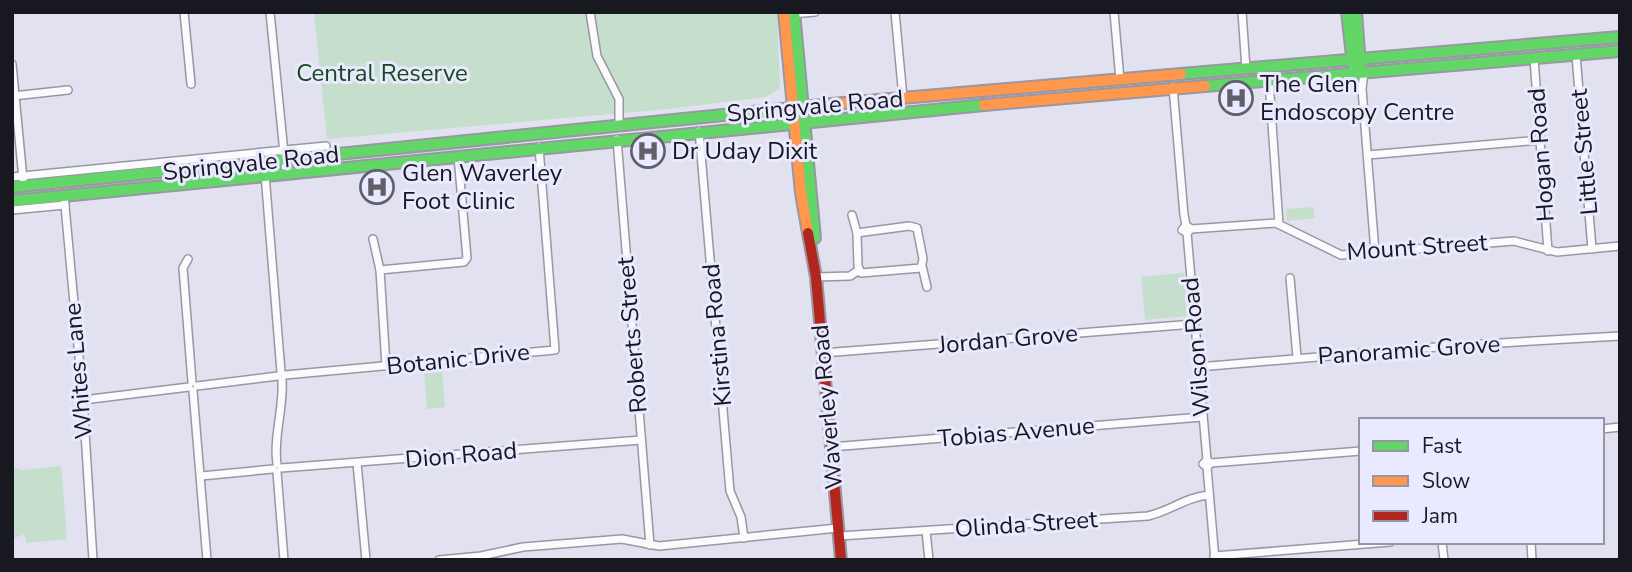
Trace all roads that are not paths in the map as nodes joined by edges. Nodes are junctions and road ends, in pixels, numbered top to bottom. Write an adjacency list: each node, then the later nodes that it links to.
1 (184, 12): 22 (street)
2 (270, 12): 43 (street)
3 (590, 12): 36 (street, Roberts Street)
4 (815, 12): 10 (street)
5 (895, 12): 28 (street)
6 (1114, 12): 20 (street)
7 (1242, 12): 17 (street)
8 (1347, 12): 15 (main road)
9 (1356, 12): 15 (main road)
10 (789, 13): 23 (main road, Waverley Road)
11 (1619, 37): 12 (main road); 15 (main road, Springvale Road)
12 (1619, 51): 13 (main road, Springvale Road)
13 (1576, 55): 14 (main road, Springvale Road); 61 (street, Little Street)
14 (1534, 58): 18 (main road, Springvale Road); 40 (street, Hogan Road)
15 (1355, 60): 17 (main road, Springvale Road); 18 (main road)
16 (12, 64): 27 (street)
17 (1246, 69): 19 (main road, Springvale Road)
18 (1360, 72): 21 (main road, Springvale Road); 44 (street)
19 (1172, 75): 20 (main road, Springvale Road); 24 (street, Wilson Road)
20 (1120, 80): 26 (main road, Springvale Road)
21 (1269, 80): 24 (main road, Springvale Road); 56 (street)
22 (191, 84)
23 (796, 87): 29 (main road); 30 (main road, Waverley Road); 32 (main road)
24 (1173, 89): 31 (main road, Springvale Road); 57 (street, Wilson Road)
25 (68, 90): 27 (street)
26 (953, 94): 28 (main road, Springvale Road); 31 (main road)
27 (14, 96): 51 (street)
28 (903, 98): 29 (main road, Springvale Road)
29 (820, 104): 30 (main road, Springvale Road)
30 (797, 106): 32 (main road, Springvale Road); 34 (main road, Waverley Road)
31 (956, 106): 33 (main road, Springvale Road)
32 (767, 109): 36 (main road, Springvale Road)
33 (821, 119): 34 (main road, Springvale Road); 39 (main road)
34 (799, 121): 35 (main road, Springvale Road); 39 (main road, Waverley Road)
35 (776, 123): 37 (main road, Springvale Road); 39 (main road)
36 (619, 125): 38 (street, Roberts Street); 43 (main road, Springvale Road)
37 (699, 130): 38 (main road, Springvale Road); 91 (street, Kirstina Road)
38 (617, 139): 42 (main road, Springvale Road); 81 (street, Roberts Street)
39 (800, 139): 68 (main road, Waverley Road)
40 (1540, 140): 44 (street); 62 (street, Hogan Road)
41 (326, 146): 43 (street, Springvale Road)
42 (539, 147): 45 (main road, Springvale Road); 75 (street, Botanic Drive)
43 (284, 155): 46 (main road, Springvale Road); 47 (street); 51 (street, Springvale Road)
44 (1368, 155): 63 (street)
45 (458, 156): 47 (main road, Springvale Road); 66 (street)
46 (264, 162): 48 (street); 50 (main road, Springvale Road)
47 (286, 173): 48 (main road, Springvale Road)
48 (265, 175): 52 (main road, Springvale Road); 77 (street)
49 (12, 177): 51 (street, Springvale Road)
50 (63, 182): 51 (main road, Springvale Road); 52 (street, Whites Lane)
51 (20, 183)
52 (64, 200): 53 (main road, Springvale Road); 54 (street, Springvale Road); 79 (street, Whites Lane)
53 (12, 201)
54 (12, 210)
55 (852, 215): 58 (street)
56 (1279, 224): 57 (street); 63 (street, Mount Street)
57 (1188, 229): 71 (street, Wilson Road)
58 (857, 233): 65 (street); 67 (street)
59 (373, 239): 66 (street)
60 (1620, 246): 61 (street, Mount Street)
61 (1592, 249): 62 (street, Mount Street)
62 (1548, 251): 63 (street, Mount Street)
63 (1375, 252)
64 (188, 258): 78 (street)
65 (922, 266): 67 (street); 70 (street)
66 (380, 270): 75 (street)
67 (859, 270): 68 (street)
68 (816, 277): 73 (main road, Waverley Road)
69 (1290, 278): 74 (street)
70 (927, 287)
71 (1194, 324): 73 (street, Jordan Grove); 76 (street, Wilson Road)
72 (1620, 336): 74 (street, Panoramic Grove)
73 (823, 353): 82 (main road, Waverley Road)
74 (1297, 358): 76 (street, Panoramic Grove)
75 (386, 366): 77 (street, Botanic Drive)
76 (1198, 367): 80 (street, Wilson Road)
77 (281, 376): 78 (street, Botanic Drive); 86 (street)
78 (193, 386): 79 (street, Botanic Drive); 87 (street)
79 (83, 400): 95 (street, Whites Lane)
80 (1202, 417): 82 (street, Tobias Avenue); 85 (street, Wilson Road)
81 (641, 440): 84 (street, Dion Road); 93 (street, Roberts Street)
82 (831, 447): 90 (main road, Waverley Road)
83 (1359, 451): 85 (street)
84 (357, 463): 86 (street, Dion Road); 98 (street)
85 (1208, 463): 88 (street, Wilson Road)
86 (277, 468): 87 (street, Dion Road); 97 (street)
87 (201, 476): 96 (street)
88 (1209, 495): 89 (street, Olinda Street); 94 (street, Wilson Road)
89 (926, 531): 90 (street, Olinda Street); 101 (street)
90 (838, 532): 91 (street, Olinda Street); 100 (main road, Waverley Road)
91 (744, 538): 93 (street, Olinda Street)
92 (1368, 544): 94 (street)
93 (650, 545): 99 (street, Olinda Street)
94 (1215, 558)
95 (93, 560)
96 (207, 560)
97 (284, 560)
98 (366, 560)
99 (439, 560)
100 (841, 560)
101 (929, 560)

